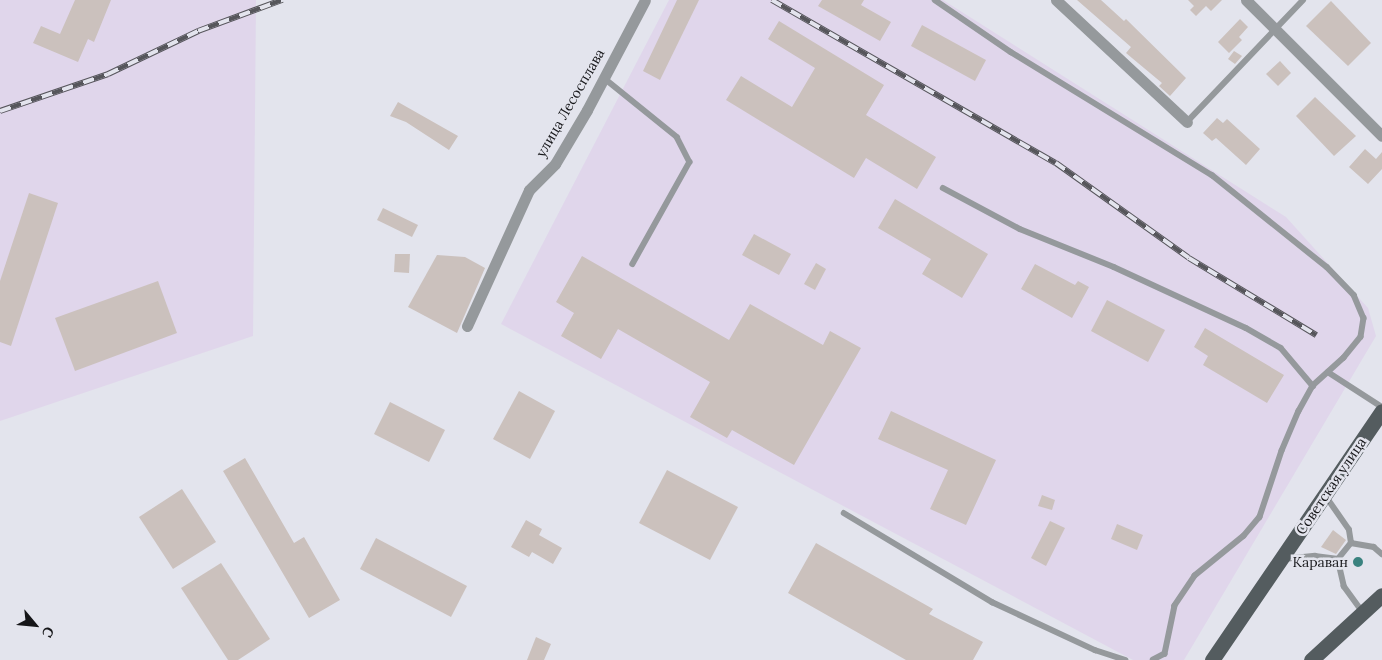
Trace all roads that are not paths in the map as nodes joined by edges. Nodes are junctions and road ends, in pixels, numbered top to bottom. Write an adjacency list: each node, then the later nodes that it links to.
1 (645, 0): 7 (street, улица Лесосплава)
2 (935, 0): 13 (lane)
3 (1056, 0): 8 (street)
4 (1246, 0): 6 (street)
5 (1303, 0): 6 (lane)
6 (1275, 30): 8 (lane); 9 (street)
7 (604, 78): 11 (lane); 12 (street, улица Лесосплава)
8 (1187, 122)
9 (1382, 136)
10 (943, 188): 14 (lane)
11 (633, 264)
12 (467, 326)
13 (1328, 372): 14 (lane); 15 (lane)
14 (1313, 386): 26 (lane)
15 (1382, 407)
16 (1382, 411): 17 (main road, Советская улица)
17 (1324, 495): 19 (lane); 22 (main road, Советская улица)
18 (844, 513): 25 (lane)
19 (1351, 543): 20 (lane); 21 (lane)
20 (1382, 554)
21 (1338, 559): 22 (lane); 24 (lane)
22 (1280, 560): 27 (main road, Советская улица)
23 (1382, 595): 24 (main road)
24 (1363, 612): 28 (main road)
25 (1125, 660)
26 (1153, 660)
27 (1212, 660)
28 (1310, 660)

